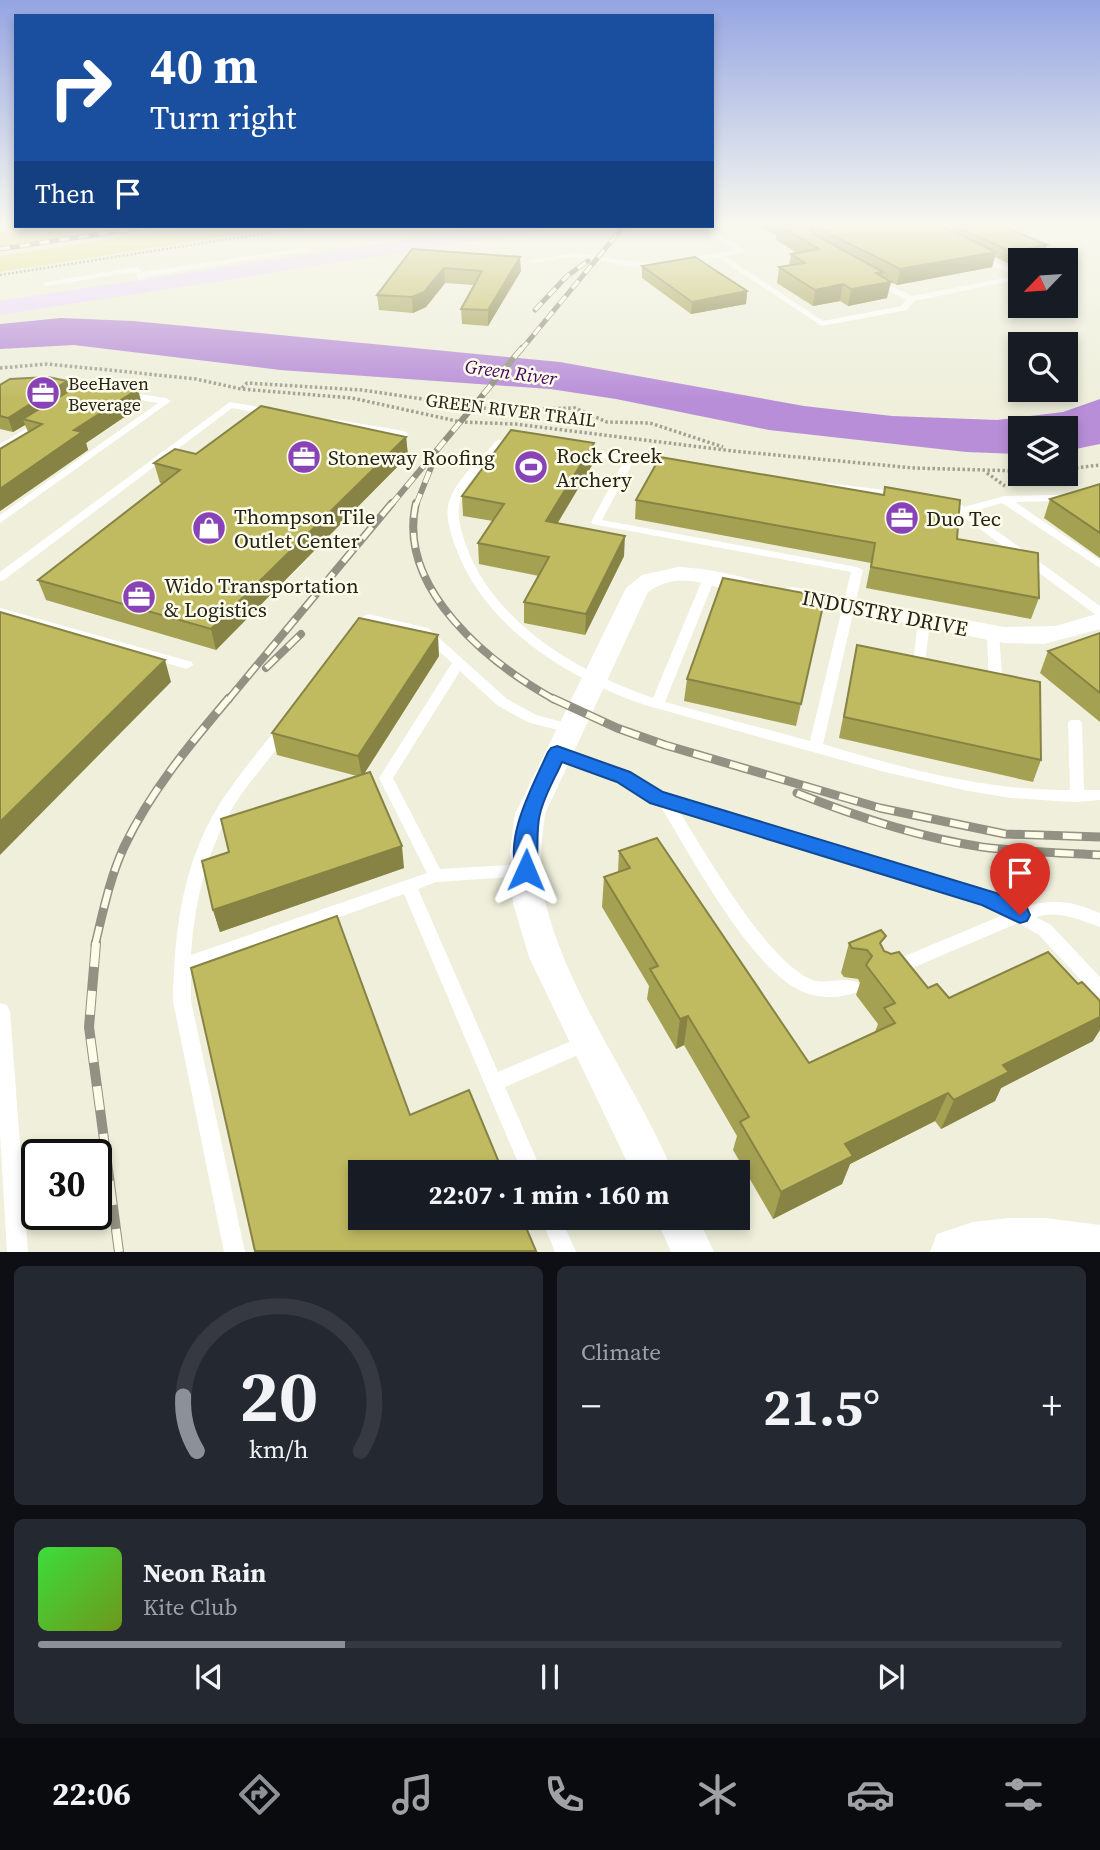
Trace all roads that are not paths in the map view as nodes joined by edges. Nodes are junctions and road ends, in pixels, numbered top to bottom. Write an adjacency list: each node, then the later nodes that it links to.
1 (49, 283): 6 (lane)
2 (125, 283): 8 (main road)
3 (761, 283): 7 (lane)
4 (882, 283): 7 (lane)
5 (985, 283): 7 (lane)
6 (46, 284)
7 (911, 299)
8 (0, 307)
9 (116, 394): 25 (lane)
10 (284, 414): 27 (lane)
11 (46, 419): 15 (lane)
12 (324, 421): 13 (lane)
13 (404, 434)
14 (532, 445): 39 (lane)
15 (0, 448)
16 (569, 450): 17 (lane)
17 (630, 459): 18 (lane); 29 (lane)
18 (685, 466)
19 (808, 483): 21 (lane)
20 (1100, 497): 22 (lane)
21 (918, 498)
22 (1005, 499): 24 (lane); 26 (lane)
23 (932, 500): 24 (lane)
24 (963, 510): 30 (lane)
25 (0, 520)
26 (1100, 565)
27 (0, 578)
28 (709, 578): 29 (street, INDUSTRY DRIVE); 39 (street, INDUSTRY DRIVE); 41 (lane)
29 (850, 606): 32 (street, INDUSTRY DRIVE); 45 (lane)
30 (1100, 611)
31 (0, 612): 37 (lane)
32 (924, 621): 34 (street, INDUSTRY DRIVE); 38 (lane)
33 (1100, 621): 34 (street, INDUSTRY DRIVE)
34 (993, 634): 40 (lane)
35 (352, 640): 36 (lane)
36 (459, 662): 44 (lane); 52 (lane)
37 (187, 664)
38 (918, 672)
39 (593, 679): 41 (lane); 44 (street, INDUSTRY DRIVE)
40 (996, 687)
41 (658, 703): 45 (lane)
42 (293, 717): 50 (lane)
43 (1075, 723): 47 (lane)
44 (563, 740): 48 (lane); 51 (street, INDUSTRY DRIVE)
45 (815, 747): 47 (lane)
46 (1100, 795): 47 (lane)
47 (1077, 797)
48 (664, 800): 54 (lane); 58 (lane)
49 (239, 819): 50 (lane)
50 (215, 827): 56 (lane)
51 (526, 870): 52 (lane); 61 (street, INDUSTRY DRIVE)
52 (436, 876): 53 (lane)
53 (408, 886): 56 (lane); 62 (lane)
54 (1020, 915): 55 (lane); 57 (lane); 59 (lane)
55 (1100, 920)
56 (181, 966): 71 (lane)
57 (882, 974)
58 (851, 987)
59 (1100, 989)
60 (1, 1011): 63 (lane)
61 (588, 1042): 62 (lane); 65 (street, INDUSTRY DRIVE)
62 (493, 1083): 64 (lane)
63 (5, 1130): 70 (lane)
64 (527, 1160)
65 (647, 1160)
66 (556, 1230): 72 (lane)
67 (682, 1230): 73 (street)
68 (970, 1250): 69 (street)
69 (1100, 1250)
70 (18, 1251)
71 (235, 1251)
72 (566, 1251)
73 (693, 1251)

